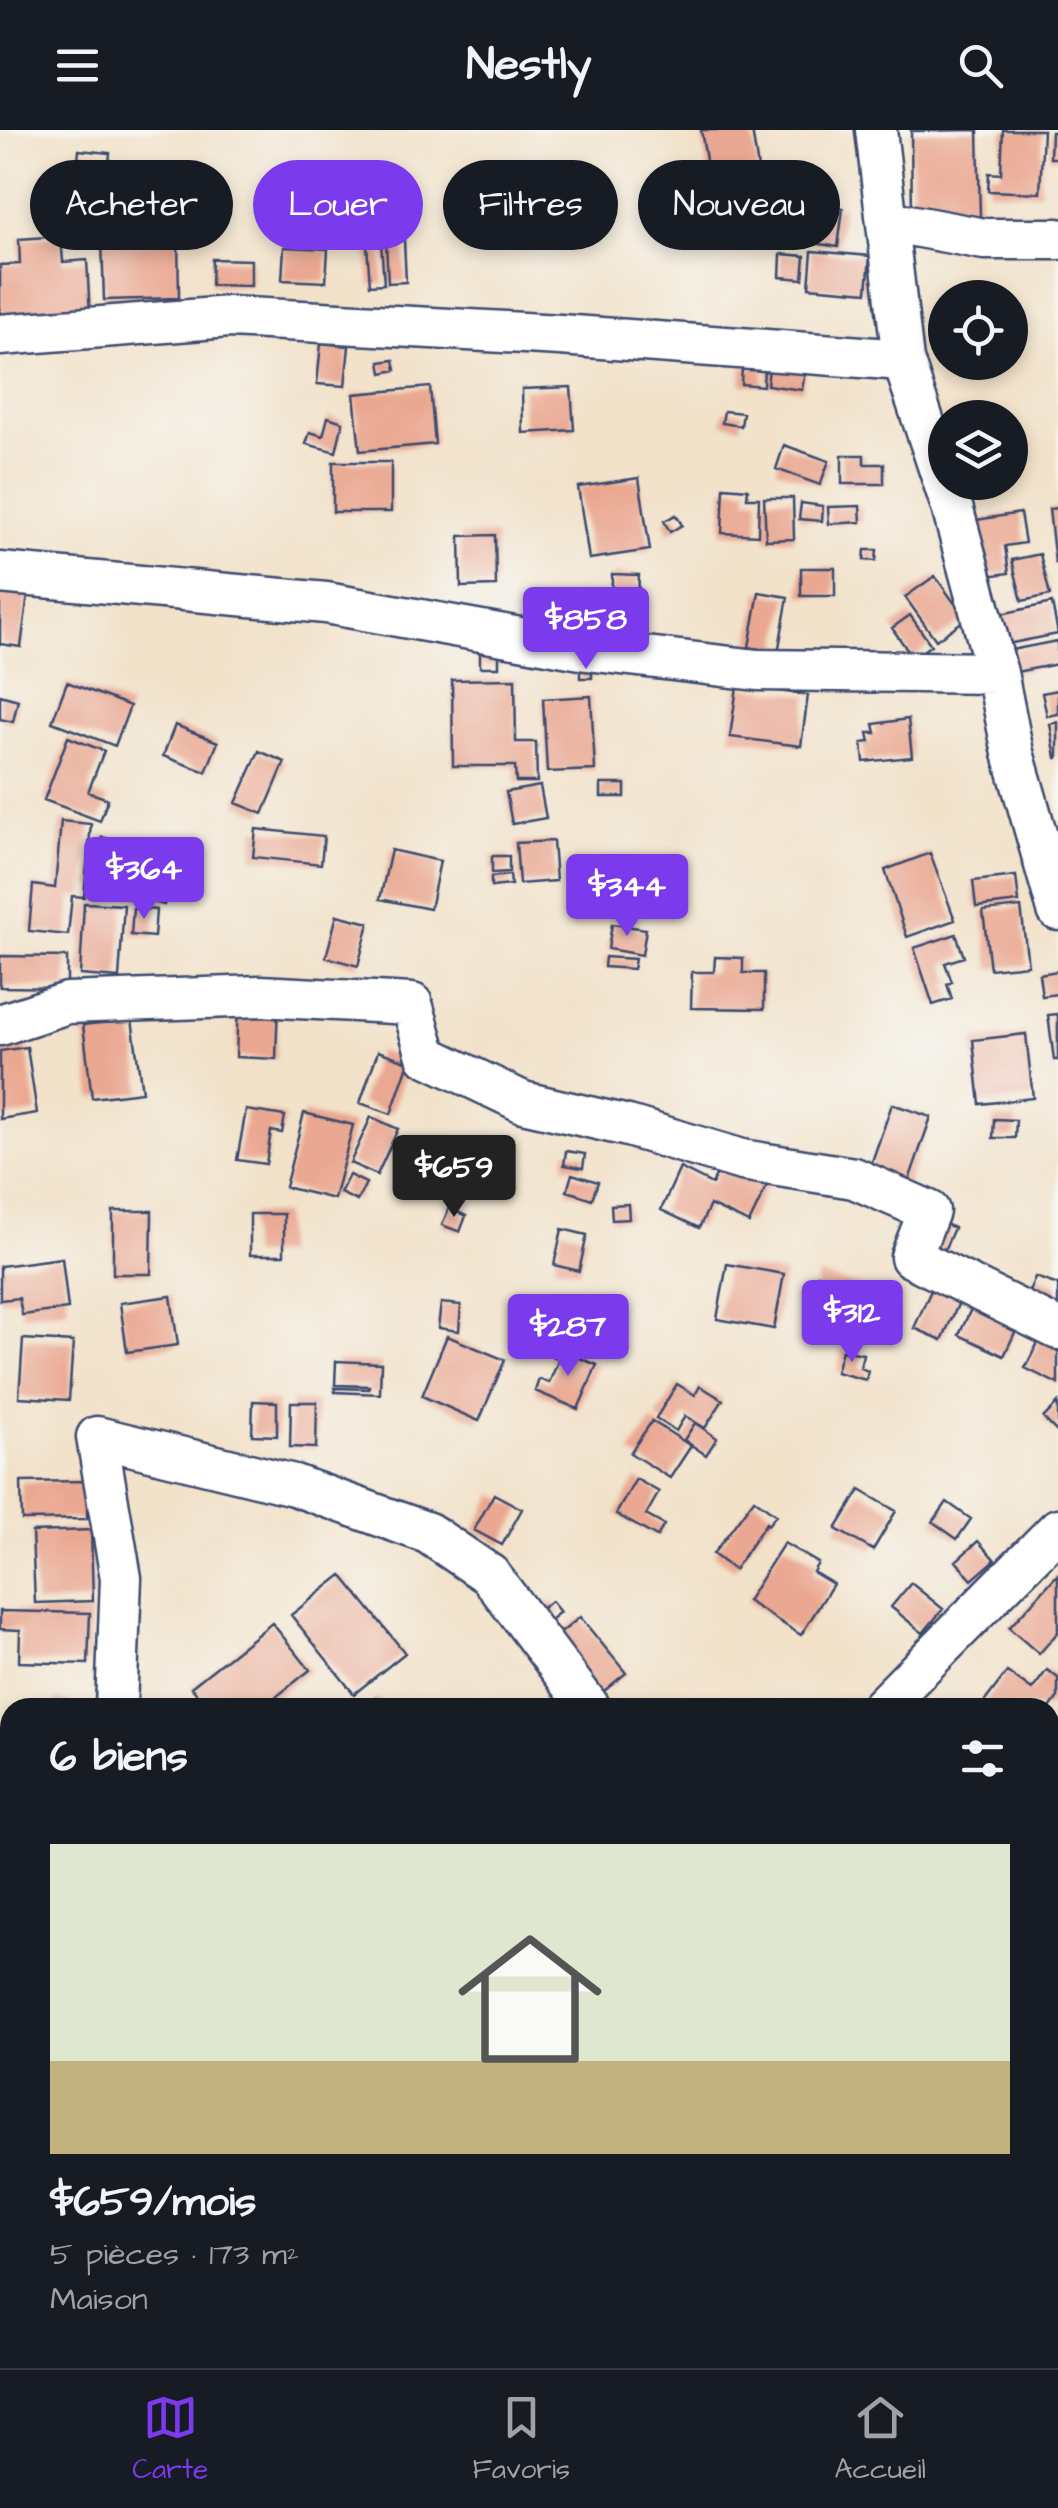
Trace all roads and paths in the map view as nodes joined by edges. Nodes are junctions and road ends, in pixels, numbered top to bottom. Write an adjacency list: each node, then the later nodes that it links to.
1 (876, 130): 2 (street)
2 (887, 220): 3 (street); 5 (street)
3 (1058, 239)
4 (0, 335): 5 (street)
5 (903, 360): 7 (street)
6 (0, 573): 7 (street)
7 (996, 674): 8 (street)
8 (1058, 910)
9 (0, 1025): 10 (street)
10 (1058, 1328)
11 (1058, 1528): 14 (street)
12 (116, 1698): 13 (street)
13 (582, 1698)
14 (891, 1698)

